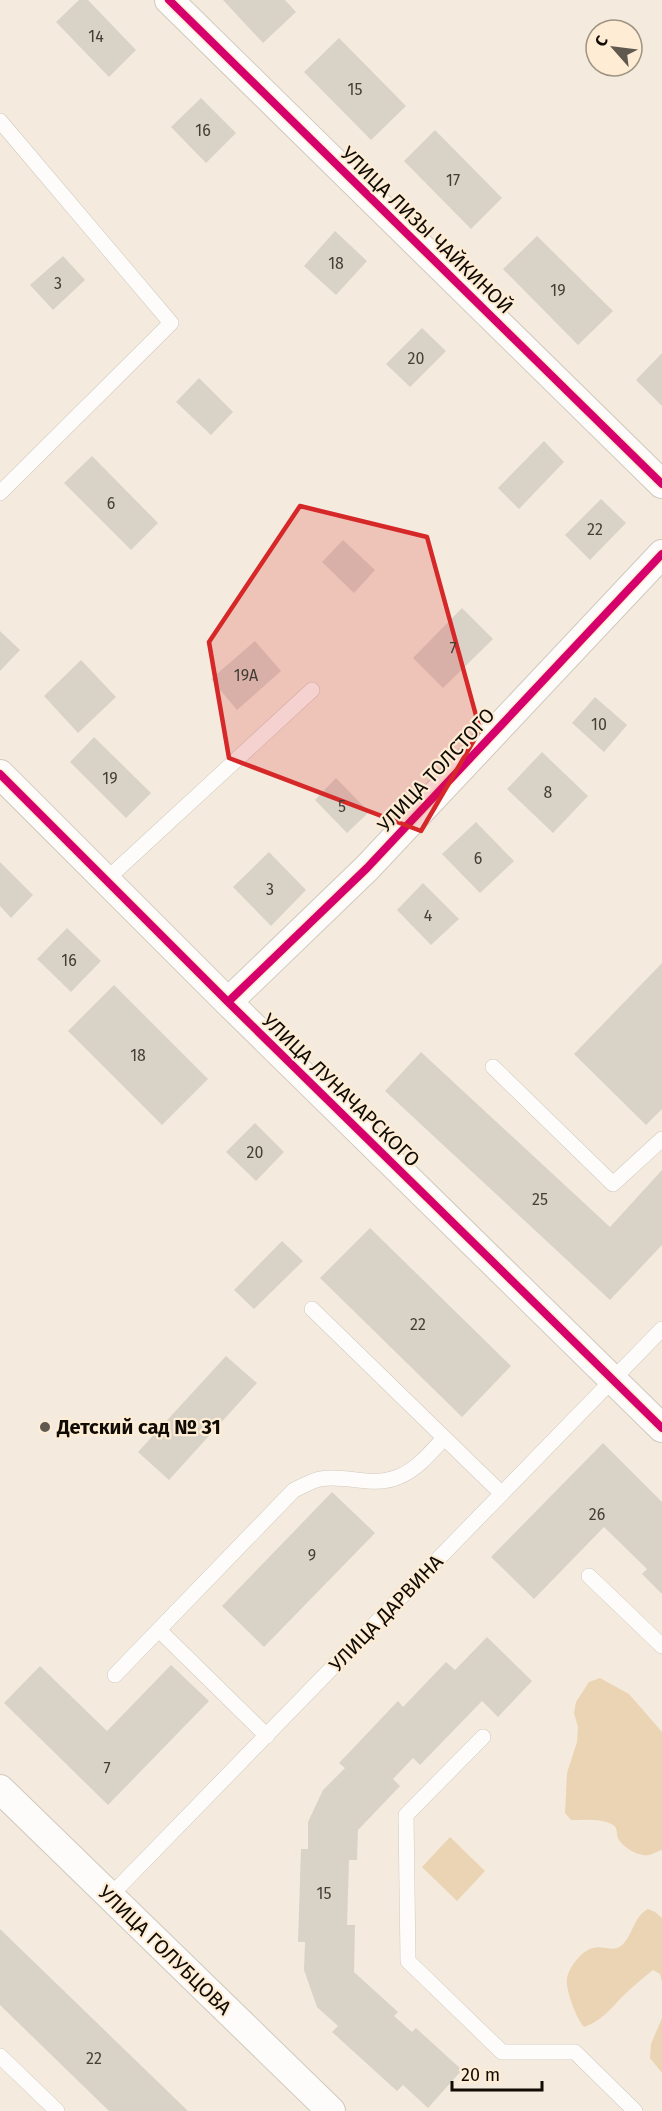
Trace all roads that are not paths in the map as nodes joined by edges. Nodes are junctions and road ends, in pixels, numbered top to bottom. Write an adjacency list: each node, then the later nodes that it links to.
1 (169, 0): 3 (street, УЛИЦА ЛИЗЫ ЧАЙКИНОЙ)
2 (0, 121): 4 (lane)
3 (662, 484)
4 (0, 493)
5 (662, 554): 9 (street, УЛИЦА ТОЛСТОГО)
6 (312, 690): 8 (lane)
7 (0, 774): 8 (street, УЛИЦА ЛУНАЧАРСКОГО)
8 (107, 879): 9 (street, УЛИЦА ЛУНАЧАРСКОГО)
9 (228, 1002): 14 (street, УЛИЦА ЛУНАЧАРСКОГО)
10 (493, 1067): 11 (lane)
11 (662, 1139)
12 (312, 1309): 16 (lane)
13 (662, 1329): 14 (lane, УЛИЦА ДАРВИНА)
14 (613, 1379): 15 (street, УЛИЦА ЛУНАЧАРСКОГО); 17 (lane, УЛИЦА ДАРВИНА)
15 (662, 1428)
16 (444, 1438): 17 (lane); 19 (lane)
17 (502, 1494): 22 (lane, УЛИЦА ДАРВИНА)
18 (590, 1576): 20 (lane)
19 (159, 1630): 21 (lane); 22 (lane)
20 (662, 1646)
21 (115, 1675)
22 (267, 1736): 25 (lane, УЛИЦА ДАРВИНА)
23 (483, 1737): 29 (lane)
24 (0, 1789): 25 (street, УЛИЦА ГОЛУБЦОВА)
25 (110, 1896): 28 (street, УЛИЦА ГОЛУБЦОВА)
26 (0, 2056): 27 (lane)
27 (57, 2111)
28 (331, 2111)
29 (635, 2111)

